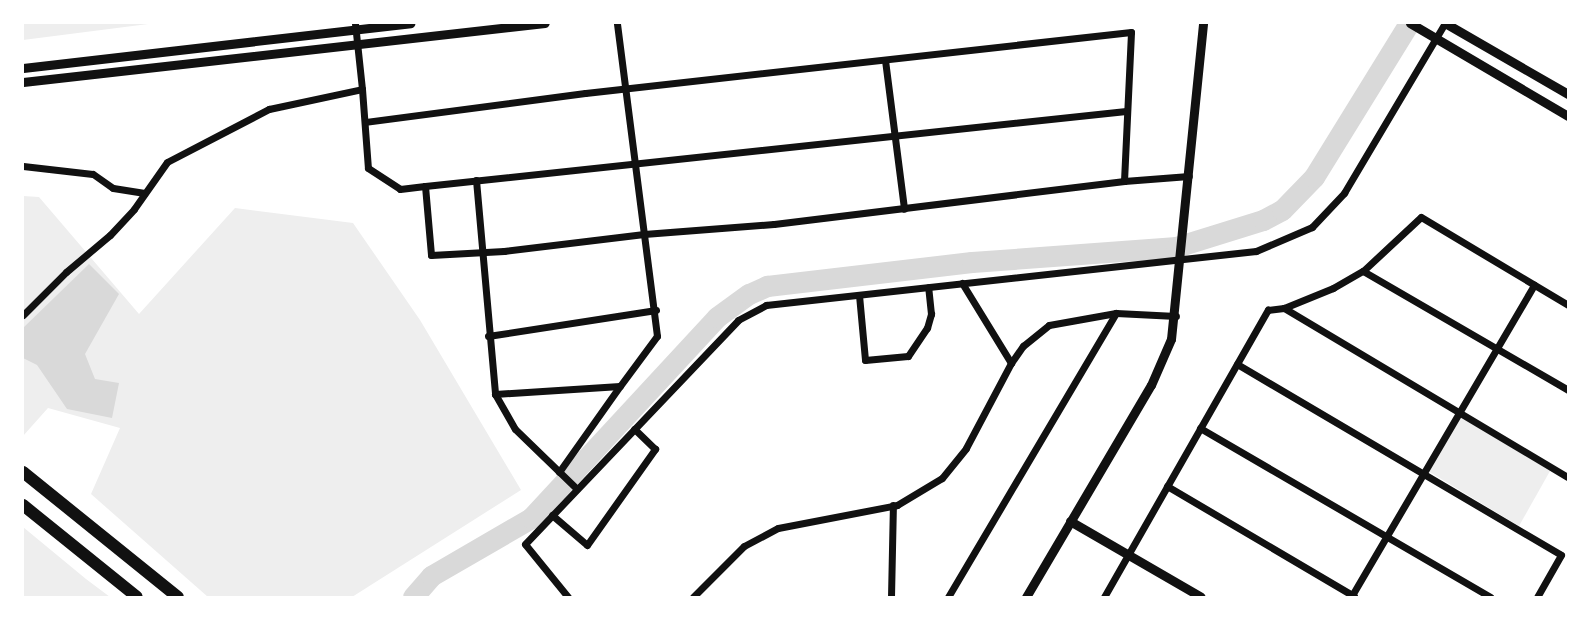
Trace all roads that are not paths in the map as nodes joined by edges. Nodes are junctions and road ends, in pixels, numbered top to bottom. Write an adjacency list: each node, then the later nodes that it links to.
1 (355, 23): 11 (street)
2 (410, 23): 9 (street)
3 (545, 23): 10 (street)
4 (617, 23): 12 (street)
5 (1203, 23): 20 (street)
6 (1410, 23): 15 (street)
7 (1445, 23): 13 (street); 29 (street)
8 (885, 60): 12 (street); 14 (street); 17 (street)
9 (23, 68)
10 (23, 82)
11 (362, 86): 16 (street); 24 (street)
12 (627, 91): 16 (street); 18 (street)
13 (1568, 94)
14 (1126, 111): 17 (street); 22 (street)
15 (1568, 116)
16 (366, 122): 23 (street)
17 (896, 134): 18 (street); 25 (street)
18 (635, 163): 21 (street); 26 (street)
19 (23, 166): 24 (street)
20 (1189, 176): 22 (street); 36 (street)
21 (476, 180): 23 (street); 27 (street)
22 (1124, 181): 25 (street)
23 (425, 186): 27 (street)
24 (145, 193): 38 (street)
25 (904, 209): 26 (street)
26 (643, 234): 27 (street); 35 (street)
27 (482, 252): 39 (street)
28 (1363, 271): 30 (street); 34 (street); 40 (street)
29 (962, 283): 31 (street); 41 (street)
30 (1534, 285): 33 (street); 40 (street)
31 (928, 287): 32 (street); 32 (street)
32 (859, 295): 48 (street)
33 (1568, 305)
34 (1284, 308): 42 (street); 46 (street)
35 (656, 310): 39 (street); 43 (street)
36 (1176, 311): 37 (street); 58 (street)
37 (1116, 313): 41 (street); 66 (street)
38 (23, 315)
39 (488, 336): 45 (street)
40 (1497, 349): 44 (street); 46 (street)
41 (1011, 363): 56 (street)
42 (1237, 364): 47 (street); 51 (street)
43 (620, 386): 45 (street); 50 (street)
44 (1568, 390)
45 (495, 394): 50 (street)
46 (1459, 412): 51 (street); 52 (street)
47 (1200, 428): 53 (street); 59 (street)
48 (634, 429): 54 (street); 57 (street)
49 (23, 472): 62 (highway)
50 (559, 472): 54 (street)
51 (1423, 474): 59 (street); 72 (street)
52 (1568, 477)
53 (1167, 486): 60 (street); 70 (street)
54 (577, 489): 57 (street)
55 (23, 505): 61 (highway)
56 (893, 505): 64 (street); 65 (street)
57 (552, 515): 63 (street)
58 (1070, 521): 60 (street); 67 (street)
59 (1386, 537): 70 (street); 71 (street)
60 (1128, 555): 68 (street); 69 (street)
61 (136, 597)
62 (178, 597)
63 (568, 597)
64 (693, 597)
65 (891, 597)
66 (948, 597)
67 (1026, 597)
68 (1104, 597)
69 (1201, 597)
70 (1353, 597)
71 (1490, 597)
72 (1537, 597)

